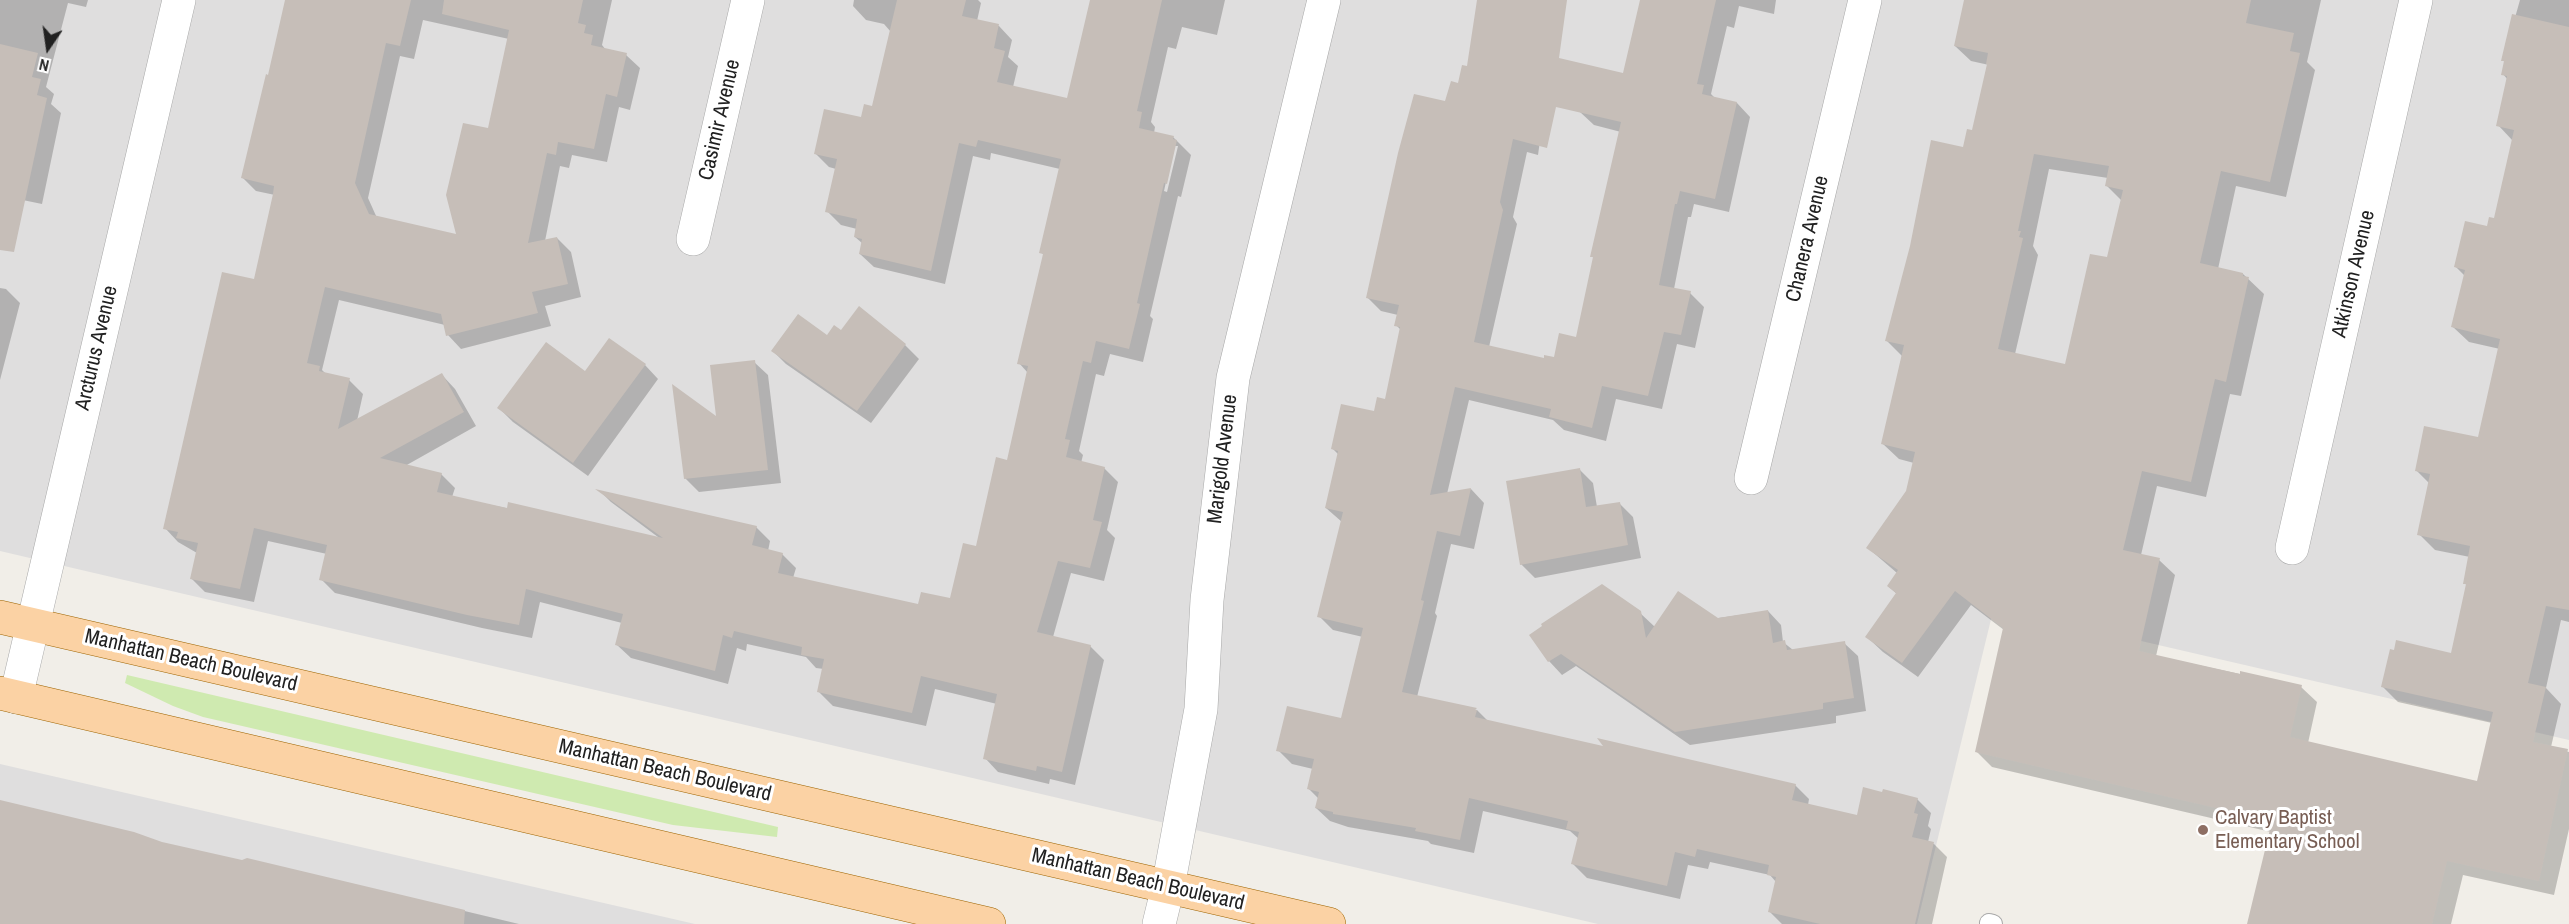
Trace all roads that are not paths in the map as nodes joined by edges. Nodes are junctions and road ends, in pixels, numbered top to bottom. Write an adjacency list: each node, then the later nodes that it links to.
1 (179, 0): 10 (street, Arcturus Avenue)
2 (748, 0): 6 (street, Casimir Avenue)
3 (1324, 0): 12 (street, Marigold Avenue)
4 (1865, 0): 7 (street, Chanera Avenue)
5 (2416, 0): 8 (street, Atkinson Avenue)
6 (693, 239)
7 (1751, 478)
8 (2292, 548)
9 (0, 618): 10 (main road, Manhattan Beach Boulevard)
10 (32, 624): 11 (street, Arcturus Avenue); 12 (main road, Manhattan Beach Boulevard)
11 (8, 695): 13 (main road)
12 (1168, 887): 14 (street, Marigold Avenue); 15 (main road, Manhattan Beach Boulevard)
13 (989, 924)
14 (1159, 924)
15 (1329, 924)

